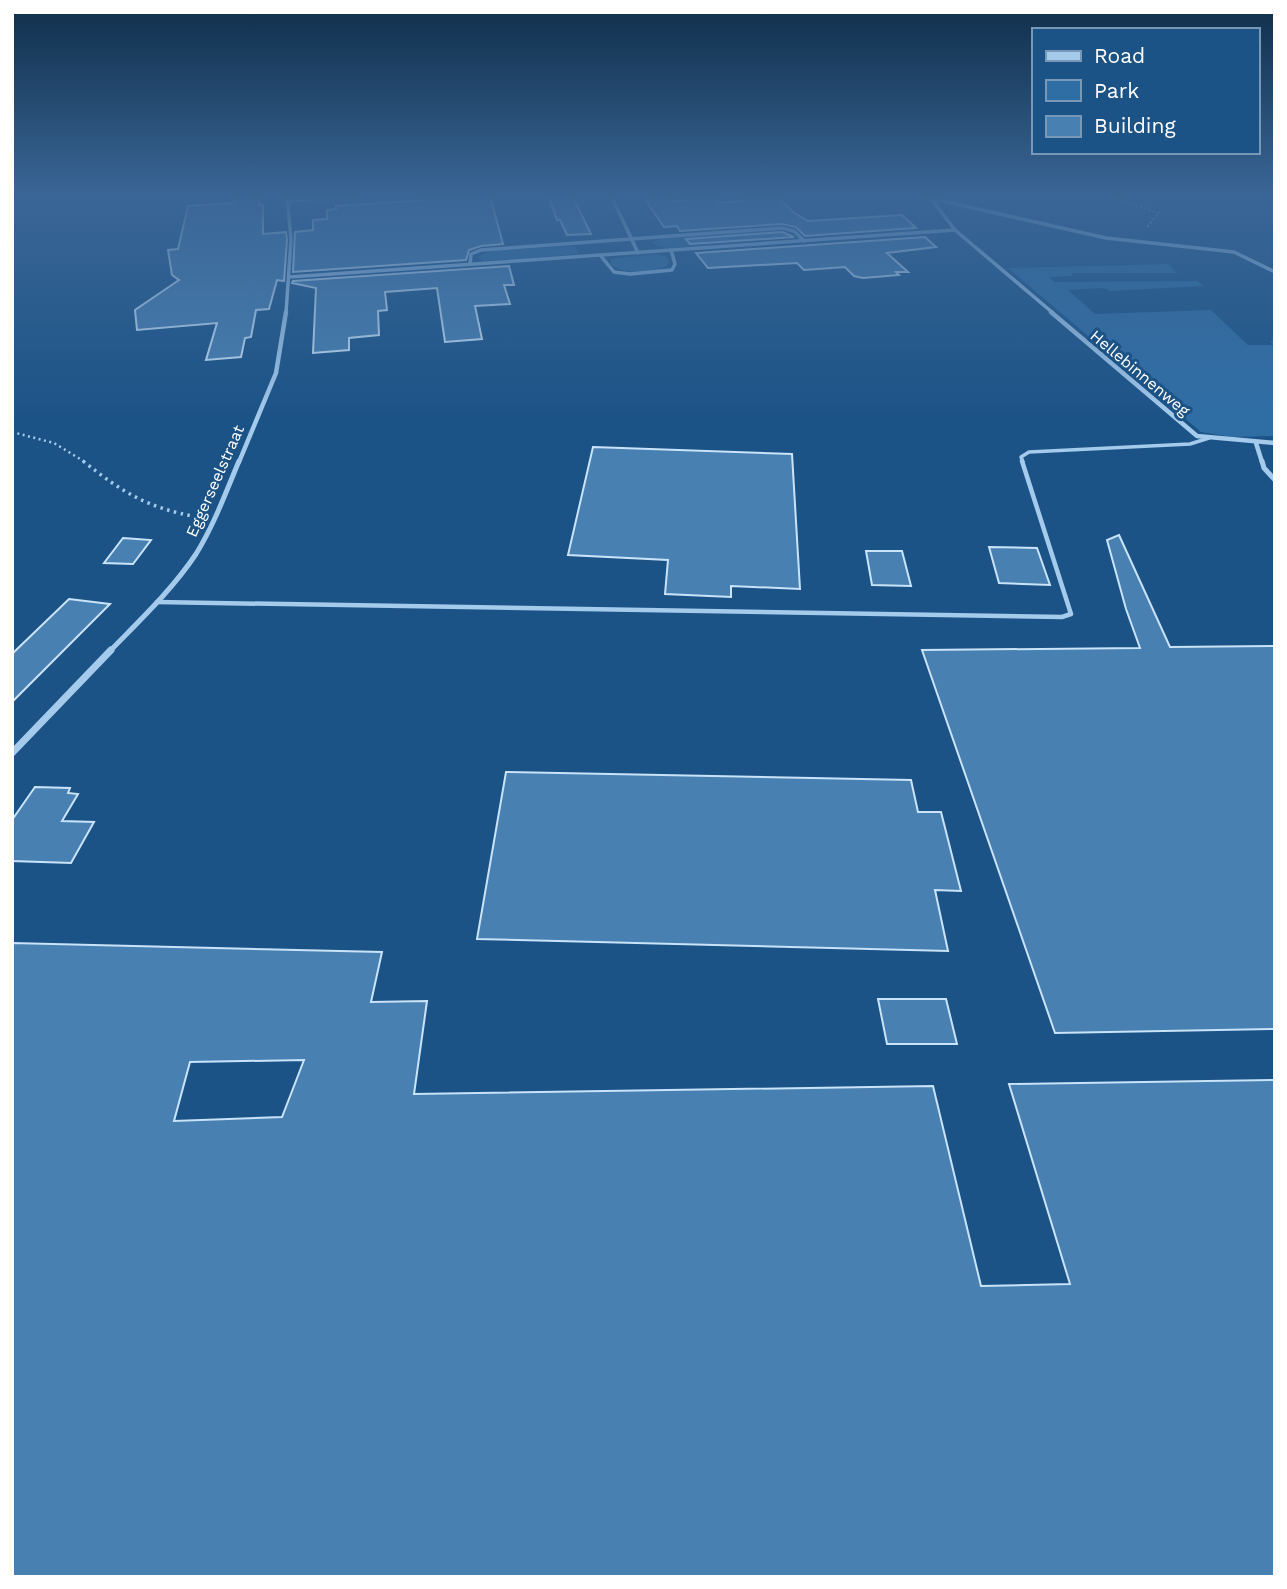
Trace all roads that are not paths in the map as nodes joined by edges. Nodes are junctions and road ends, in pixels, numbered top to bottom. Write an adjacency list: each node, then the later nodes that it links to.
1 (289, 269): 6 (street, Eggerseelstraat)
2 (398, 269): 6 (street)
3 (612, 269): 4 (street)
4 (673, 269)
5 (1001, 269): 7 (street, Hellebinnenweg)
6 (289, 277): 11 (street, Eggerseelstraat)
7 (1209, 438): 8 (street, Hellebinnenweg); 11 (lane)
8 (1256, 443): 9 (street, Hellebinnenweg); 10 (street)
9 (1275, 443)
10 (1275, 480)
11 (157, 602): 12 (street, Eggerseelstraat)
12 (12, 753)

